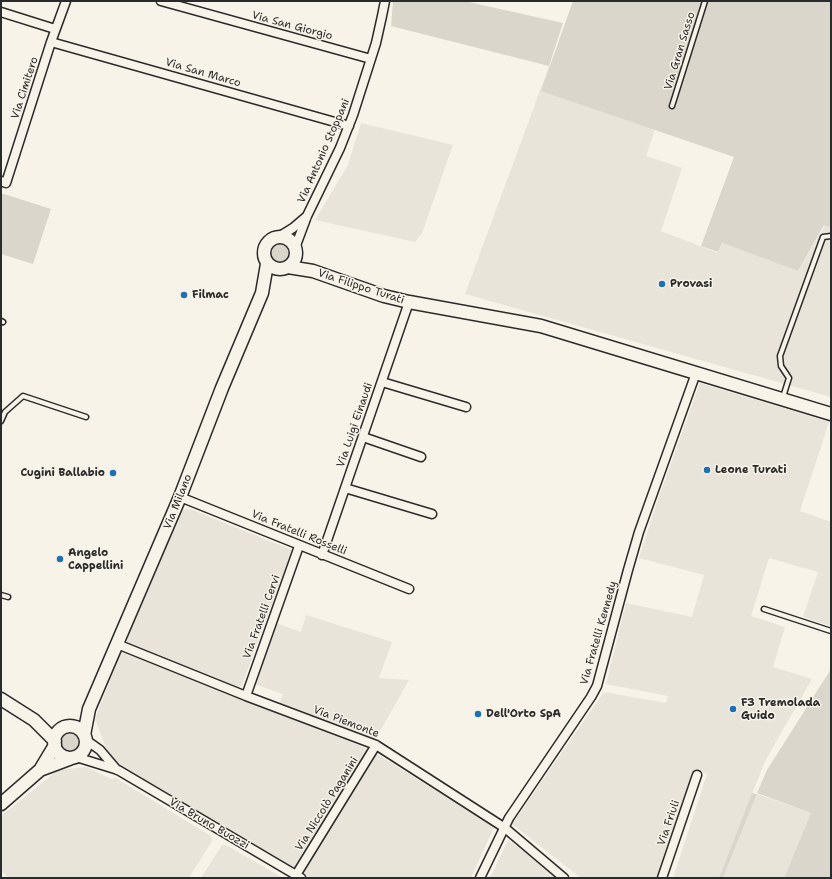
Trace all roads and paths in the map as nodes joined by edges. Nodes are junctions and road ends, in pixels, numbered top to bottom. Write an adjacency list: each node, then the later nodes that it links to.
1 (66, 1): 6 (street, Via Cimitero)
2 (161, 1): 8 (street, Via San Giorgio)
3 (384, 1): 8 (street, Via Antonio Stoppani)
4 (705, 1): 9 (lane, Via Gran Sasso)
5 (1, 12): 6 (street)
6 (55, 29): 7 (street, Via Cimitero)
7 (51, 42): 10 (street, Via San Marco); 11 (street, Via Cimitero)
8 (371, 59): 10 (street, Via Antonio Stoppani)
9 (672, 106)
10 (349, 126): 12 (street, Via Antonio Stoppani)
11 (4, 182)
12 (307, 216): 13 (street, Via Antonio Stoppani); 15 (street, Via Antonio Stoppani)
13 (280, 236): 15 (street); 16 (street)
14 (831, 236): 23 (lane)
15 (296, 250): 17 (street); 18 (street, Via Filippo Turati)
16 (268, 264): 17 (street); 19 (street, Via Milano)
17 (285, 268): 18 (street, Via Filippo Turati); 19 (street, Via Milano)
18 (313, 271): 20 (street, Via Filippo Turati)
19 (262, 293): 31 (street, Via Milano)
20 (410, 302): 21 (street, Via Filippo Turati); 22 (street, Via Luigi Einaudi)
21 (696, 373): 23 (street, Via Filippo Turati); 54 (street, Via Fratelli Kennedy)
22 (382, 382): 24 (street); 28 (street, Via Luigi Einaudi)
23 (782, 400): 25 (street, Via Filippo Turati)
24 (466, 407)
25 (831, 414)
26 (86, 417): 27 (lane)
27 (1, 421)
28 (363, 437): 29 (street); 30 (street, Via Luigi Einaudi)
29 (421, 457)
30 (345, 488): 32 (street); 34 (street, Via Luigi Einaudi)
31 (180, 497): 33 (street, Via Fratelli Rosselli); 40 (street, Via Milano)
32 (432, 514)
33 (299, 546): 34 (street, Via Fratelli Rosselli); 41 (street, Via Fratelli Cervi)
34 (322, 555): 35 (street, Via Fratelli Rosselli)
35 (409, 590)
36 (1, 595): 37 (lane)
37 (8, 597)
38 (764, 610): 39 (lane)
39 (831, 631)
40 (117, 644): 41 (street, Via Piemonte); 43 (street, Via Milano)
41 (246, 696): 48 (street, Via Piemonte)
42 (1, 699): 44 (street)
43 (89, 709): 45 (street, Via Milano); 46 (street, Via Milano)
44 (34, 720): 45 (street); 47 (street)
45 (66, 728): 46 (street); 47 (street)
46 (85, 738): 49 (street); 51 (street, Via Bruno Buozzi)
47 (55, 743): 49 (street); 50 (street)
48 (376, 745): 54 (street, Via Piemonte); 55 (street, Via Niccolò Paganini)
49 (74, 757): 50 (street); 51 (street, Via Bruno Buozzi)
50 (40, 770): 53 (street)
51 (118, 770): 55 (street, Via Bruno Buozzi)
52 (697, 775): 58 (street, Via Friuli)
53 (1, 804)
54 (505, 828): 56 (street, Via Fratelli Kennedy); 57 (street, Via Piemonte)
55 (299, 877)
56 (480, 878)
57 (564, 878)
58 (662, 878)

